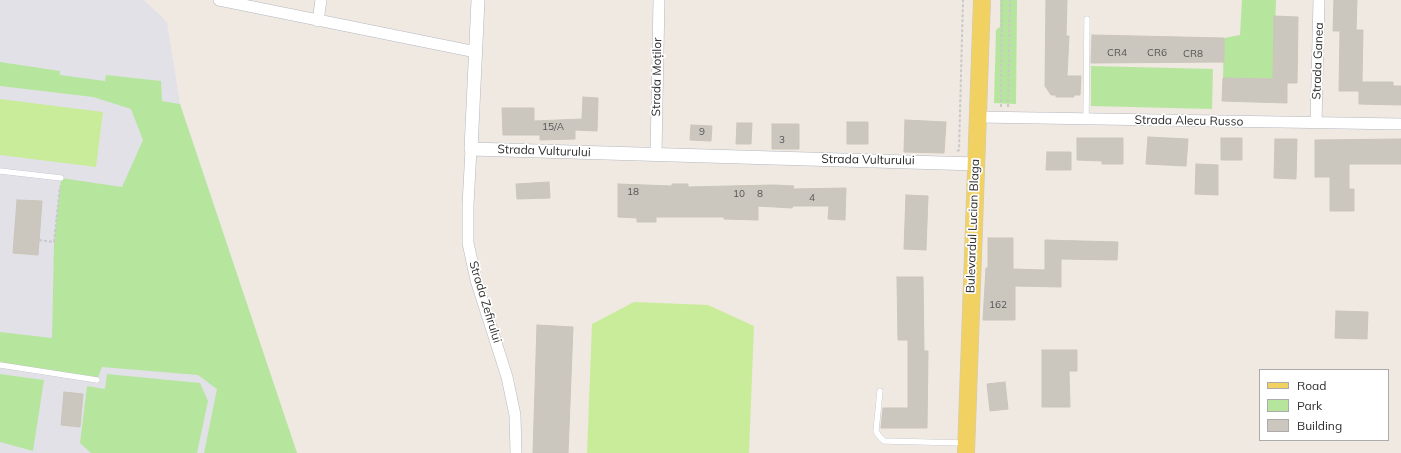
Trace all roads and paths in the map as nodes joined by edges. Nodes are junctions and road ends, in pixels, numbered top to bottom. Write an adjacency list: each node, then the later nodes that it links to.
1 (219, 0): 11 (street)
2 (321, 0): 11 (street)
3 (478, 0): 12 (street)
4 (659, 0): 20 (street, Strada Moților)
5 (962, 0): 19 (path)
6 (982, 0): 13 (main road, Bulevardul Lucian Blaga)
7 (1002, 0): 14 (path)
8 (1010, 0): 14 (path)
9 (1319, 0): 16 (street, Strada Ganea)
10 (1087, 19): 15 (lane)
11 (318, 21): 12 (street)
12 (476, 52): 18 (street)
13 (978, 117): 14 (street, Strada Alecu Russo); 21 (main road, Bulevardul Lucian Blaga)
14 (1004, 118): 15 (street, Strada Alecu Russo)
15 (1086, 119): 16 (street, Strada Alecu Russo)
16 (1316, 123): 17 (street, Strada Alecu Russo)
17 (1401, 124)
18 (471, 149): 20 (street, Strada Vulturului); 29 (street, Strada Zefirului)
19 (951, 153)
20 (656, 154): 21 (street, Strada Vulturului)
21 (976, 164): 28 (main road, Bulevardul Lucian Blaga)
22 (0, 171): 23 (lane)
23 (61, 178): 24 (path)
24 (39, 240)
25 (0, 365): 26 (lane)
26 (97, 380)
27 (880, 390): 28 (lane)
28 (966, 448)
29 (516, 453)

